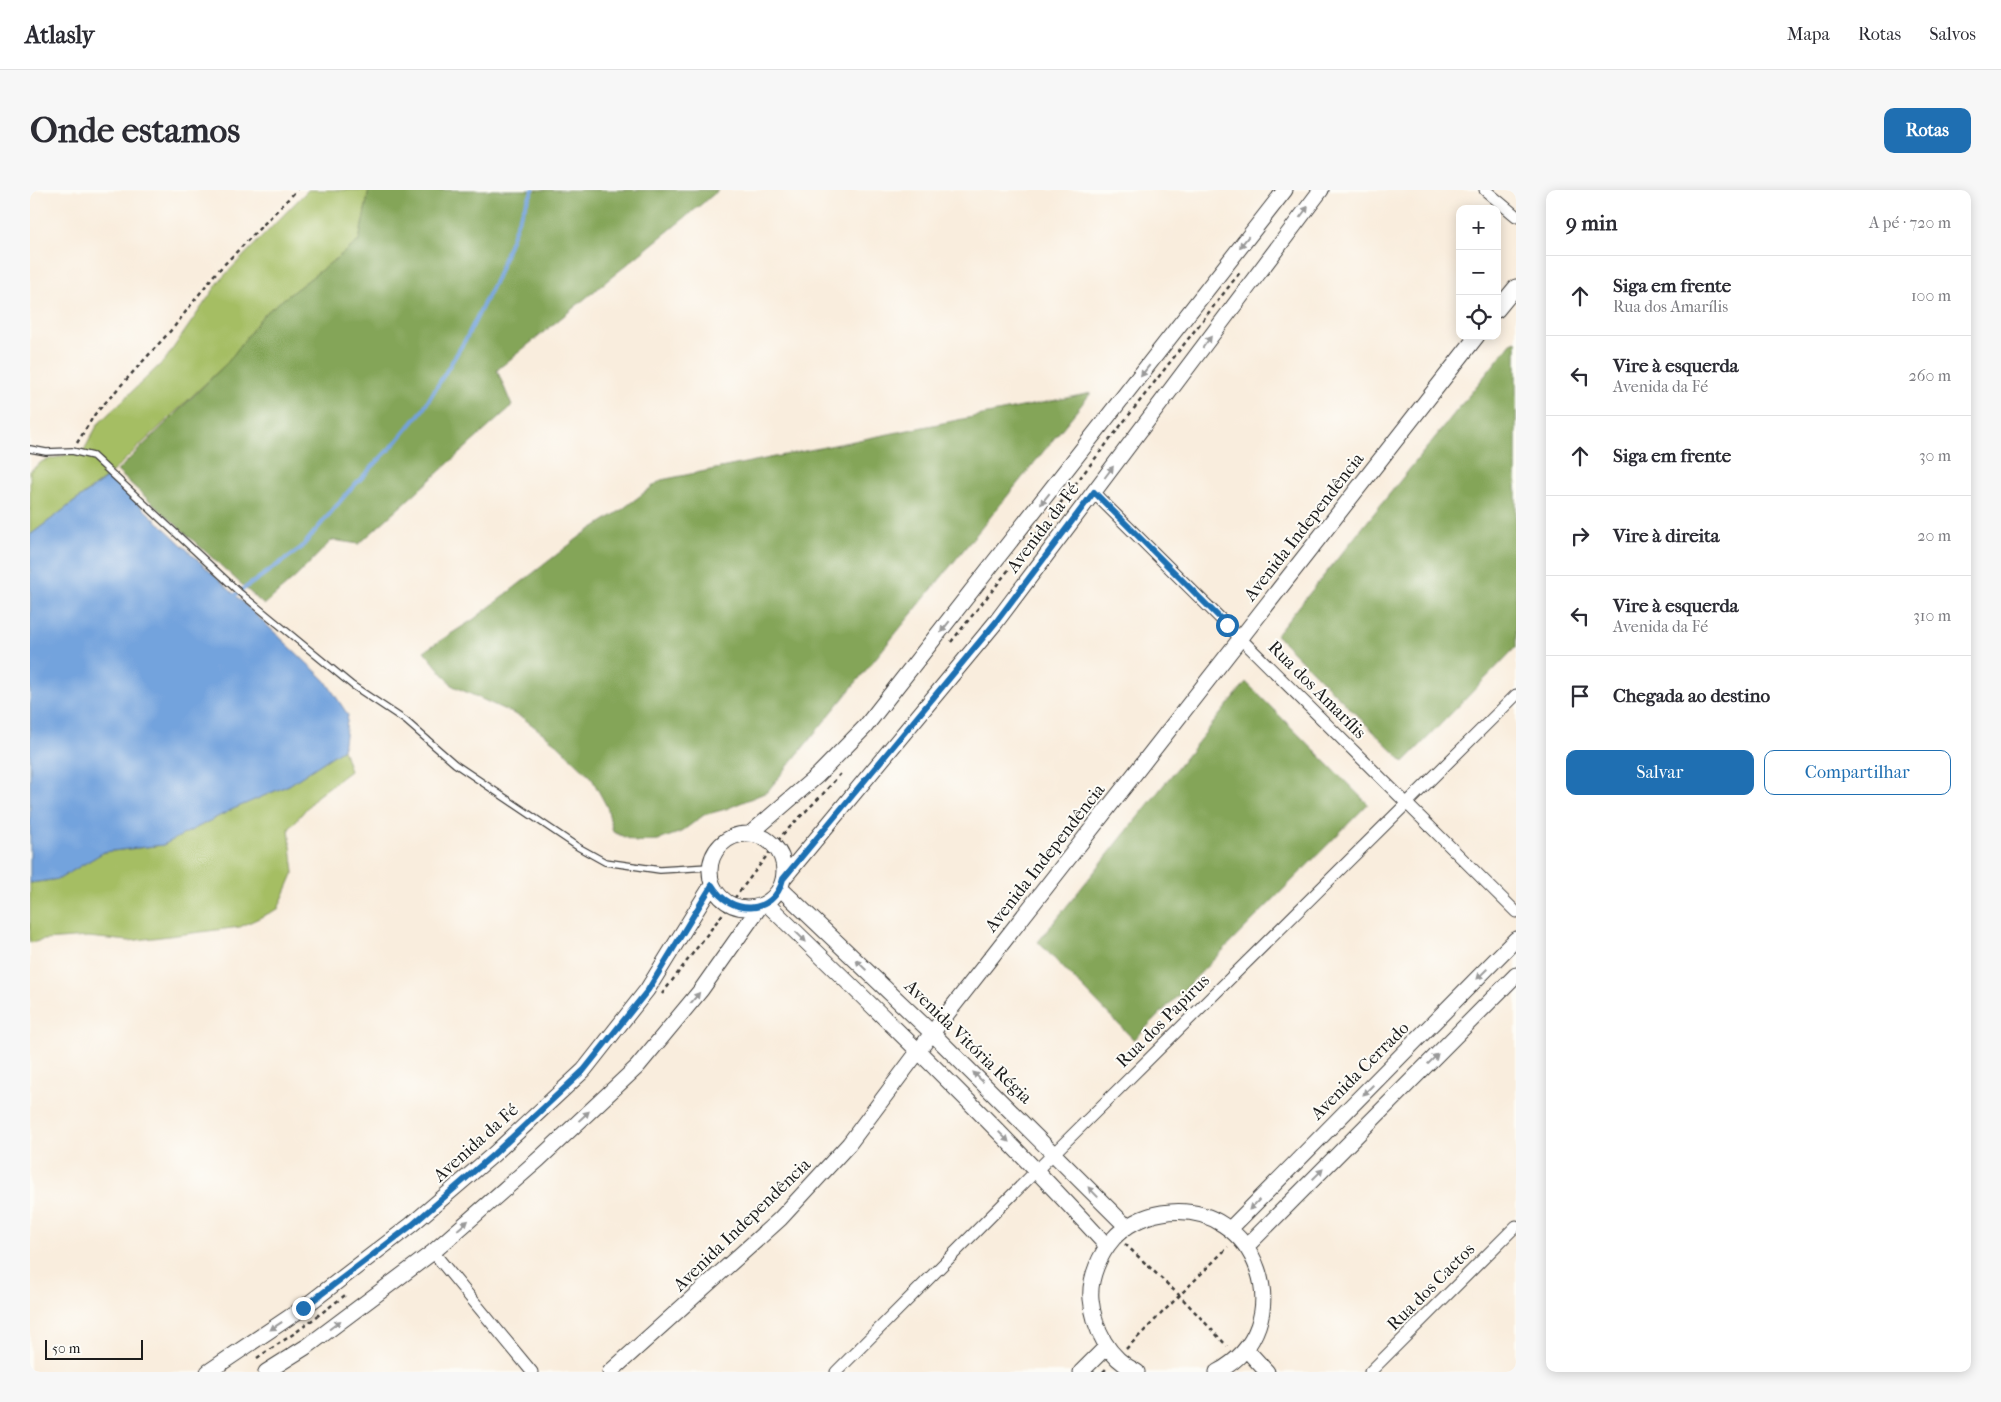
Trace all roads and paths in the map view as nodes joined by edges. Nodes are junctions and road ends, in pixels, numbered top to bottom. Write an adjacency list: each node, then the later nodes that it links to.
1 (297, 190): 10 (path)
2 (1285, 190): 15 (street, Avenida da Fé, one-way to 15)
3 (1321, 190): 11 (street, Avenida da Fé, one-way to 3)
4 (1485, 190): 5 (street)
5 (1516, 216)
6 (1516, 286): 7 (street)
7 (1501, 305)
8 (1474, 340): 12 (street, Avenida Independência)
9 (30, 449): 10 (lane)
10 (72, 451): 16 (lane)
11 (1094, 492): 12 (street, Rua dos Amarílis); 17 (street, Avenida da Fé)
12 (1240, 638): 14 (street, Rua dos Amarílis); 23 (street, Avenida Independência)
13 (1516, 695): 14 (street, Rua dos Papirus)
14 (1408, 804): 20 (street, Rua dos Amarílis); 25 (street, Rua dos Papirus)
15 (750, 834): 16 (street); 17 (street)
16 (710, 867): 18 (street)
17 (782, 884): 19 (street); 23 (street, Avenida Vitória Régia, one-way to 17)
18 (712, 885): 19 (street); 37 (street, Avenida da Fé, one-way to 37)
19 (764, 904): 24 (street, one-way to 24); 32 (street, one-way to 19)
20 (1516, 912)
21 (1516, 939): 29 (street, Avenida Cerrado, one-way to 29)
22 (1516, 975): 31 (street, one-way to 22)
23 (932, 1033): 24 (street, Avenida Independência); 25 (street, Avenida Vitória Régia, one-way to 23)
24 (920, 1052): 26 (street, one-way to 26); 40 (street, Avenida Independência)
25 (1054, 1152): 26 (street, Rua dos Papirus); 28 (street, Avenida Vitória Régia, one-way to 25)
26 (1037, 1170): 30 (street); 41 (street, Rua dos Papirus)
27 (1516, 1226): 44 (street, Rua dos Cactos)
28 (1127, 1227): 29 (street); 30 (street)
29 (1230, 1229): 31 (street)
30 (1107, 1246): 33 (street)
31 (1247, 1246): 34 (street)
32 (433, 1252): 38 (street, one-way to 32); 39 (street)
33 (1106, 1347): 35 (street); 42 (street)
34 (1246, 1349): 36 (street); 43 (street)
35 (1129, 1370)
36 (1226, 1370)
37 (208, 1372)
38 (266, 1372)
39 (532, 1372)
40 (610, 1372)
41 (836, 1372)
42 (1082, 1372)
43 (1267, 1372)
44 (1370, 1372)

